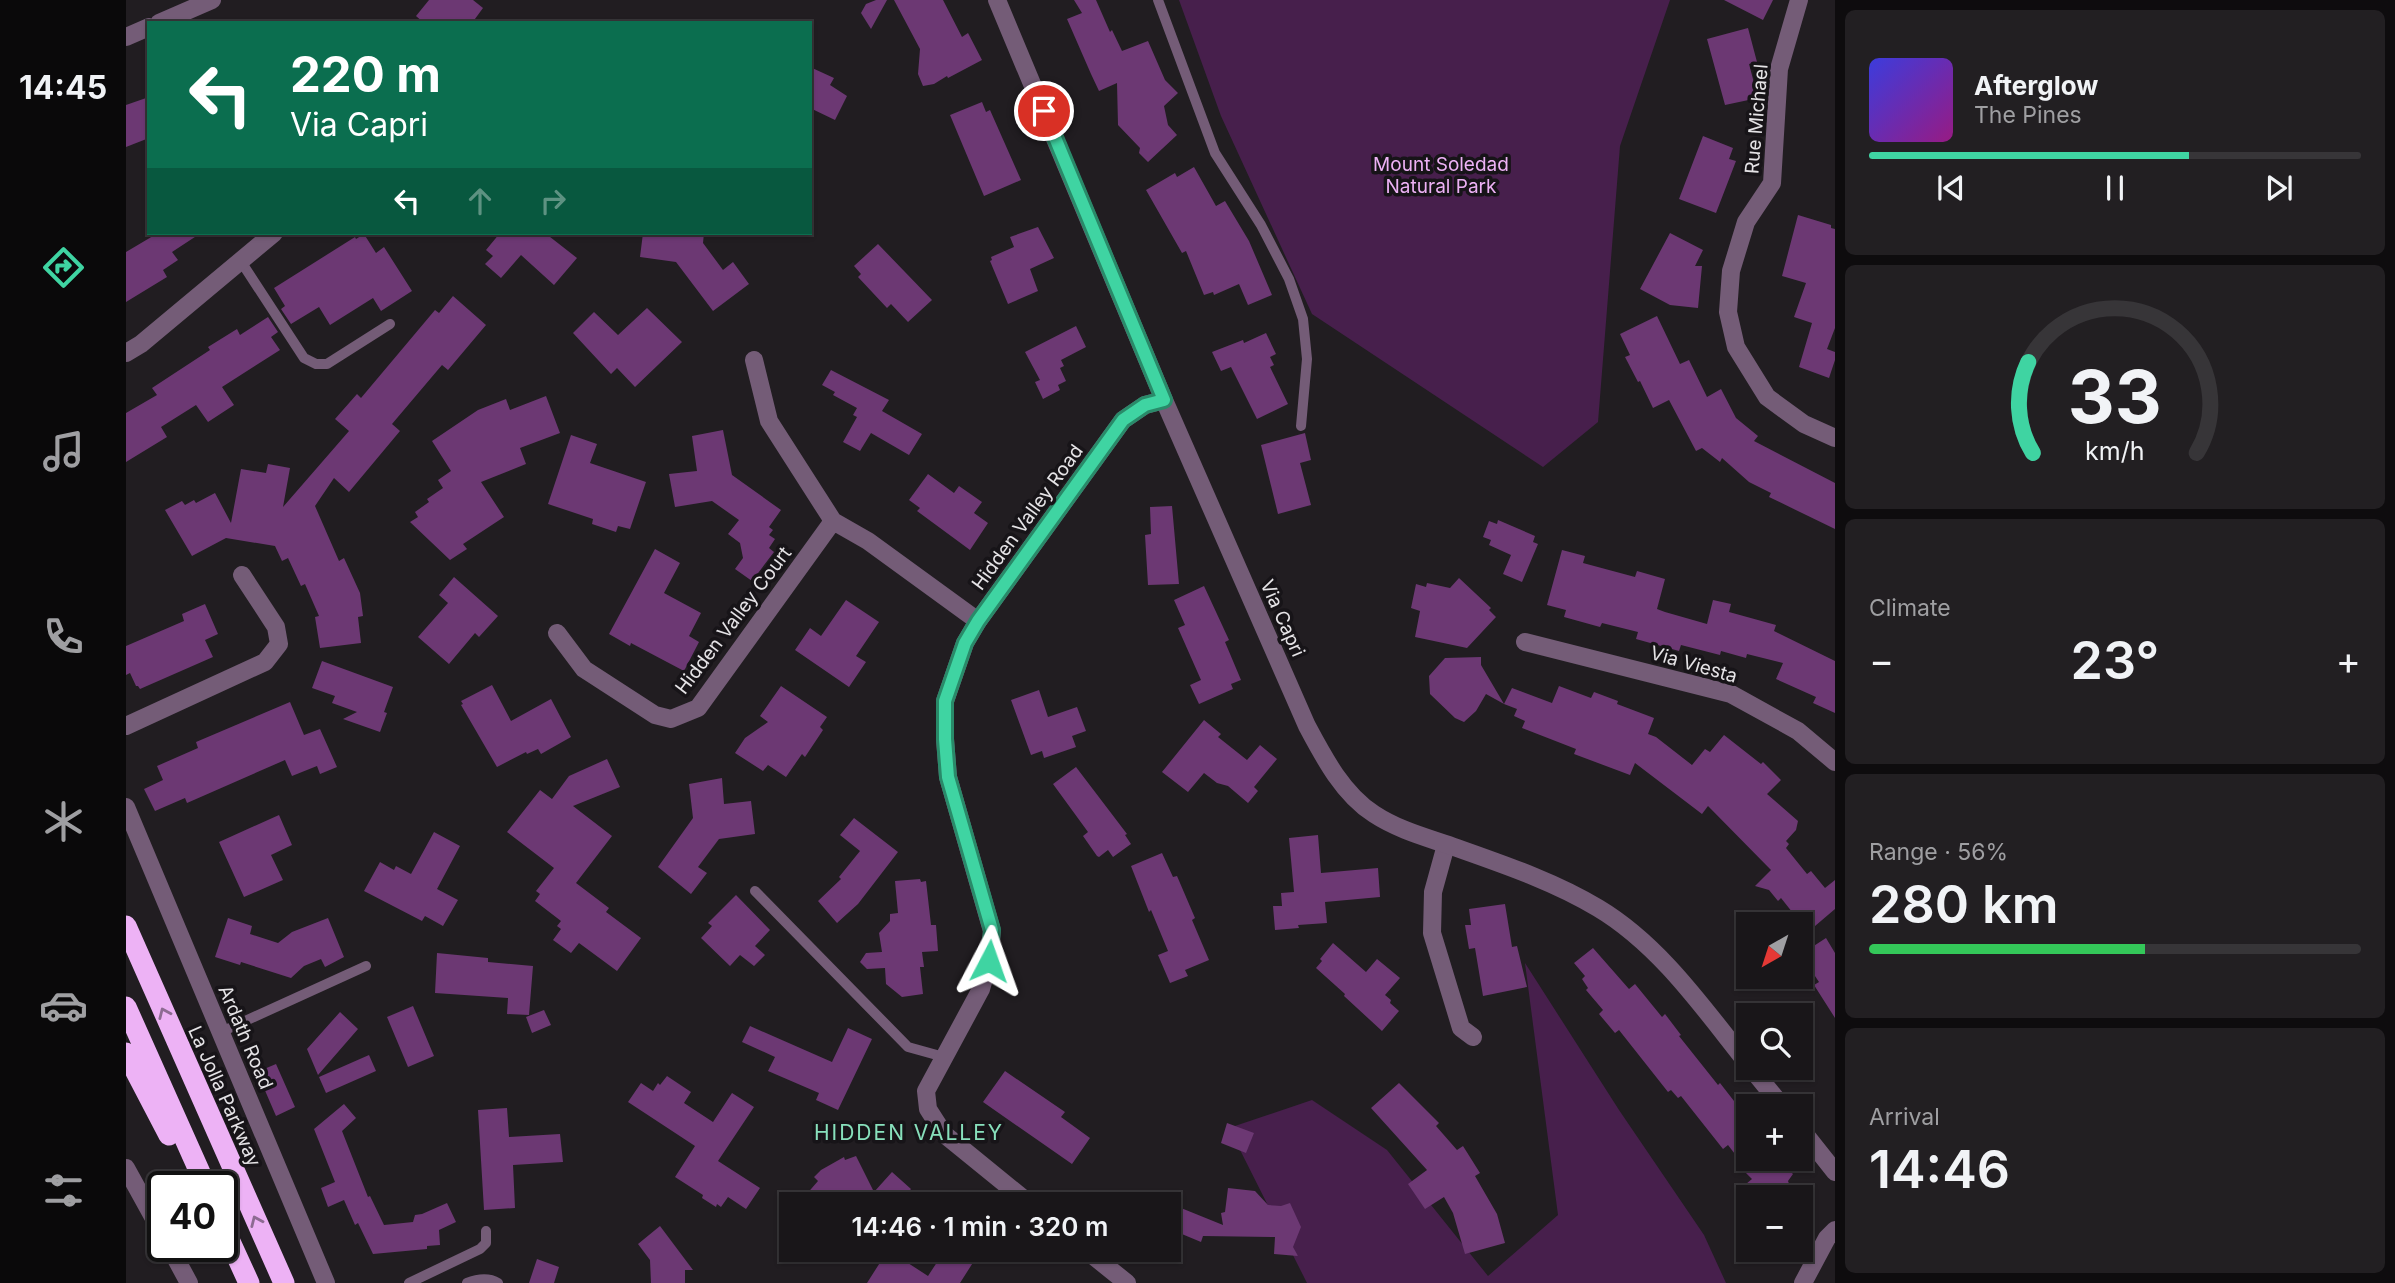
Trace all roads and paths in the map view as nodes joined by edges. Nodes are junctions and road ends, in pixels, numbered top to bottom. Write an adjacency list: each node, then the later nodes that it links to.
1 (212, 0): 5 (street)
2 (997, 0): 13 (street, Via Capri)
3 (1158, 0): 14 (lane)
4 (1799, 0): 15 (street, Rue Michael)
5 (164, 21)
6 (147, 28): 7 (street)
7 (126, 37)
8 (271, 235): 9 (street)
9 (240, 260): 10 (lane); 11 (street)
10 (390, 324)
11 (126, 353)
12 (754, 360): 16 (street)
13 (1164, 400): 18 (street, Hidden Valley Road); 24 (street, Via Capri)
14 (1301, 426)
15 (1835, 438)
16 (833, 521): 18 (street); 19 (street, Hidden Valley Court)
17 (242, 575): 21 (street)
18 (978, 621): 33 (street, Hidden Valley Road)
19 (557, 633)
20 (1525, 642): 22 (street, Via Viesta)
21 (126, 726)
22 (1835, 762)
23 (126, 807): 29 (street, Ardath Road)
24 (1446, 845): 30 (street); 31 (street, Via Capri)
25 (755, 891): 33 (lane)
26 (126, 926): 50 (highway, La Jolla Parkway, one-way to 26)
27 (366, 966): 29 (lane)
28 (126, 1007): 39 (highway)
29 (221, 1032): 51 (street, Ardath Road)
30 (1473, 1037)
31 (1736, 1049)
32 (126, 1053): 38 (highway)
33 (944, 1057): 41 (street, Hidden Valley Road)
34 (1761, 1080): 35 (street, Via Capri)
35 (1772, 1094)
36 (1813, 1144): 40 (street)
37 (126, 1168): 42 (street)
38 (189, 1171)
39 (199, 1171)
40 (1835, 1172)
41 (1015, 1192)
42 (147, 1206)
43 (1835, 1230): 56 (street)
44 (486, 1231): 52 (lane)
45 (238, 1259): 48 (highway)
46 (178, 1262): 49 (street)
47 (1101, 1262): 55 (street)
48 (246, 1277)
49 (189, 1283)
50 (284, 1283)
51 (326, 1283)
52 (409, 1283)
53 (467, 1283): 54 (lane)
54 (498, 1283)
55 (1127, 1283)
56 (1803, 1283)

